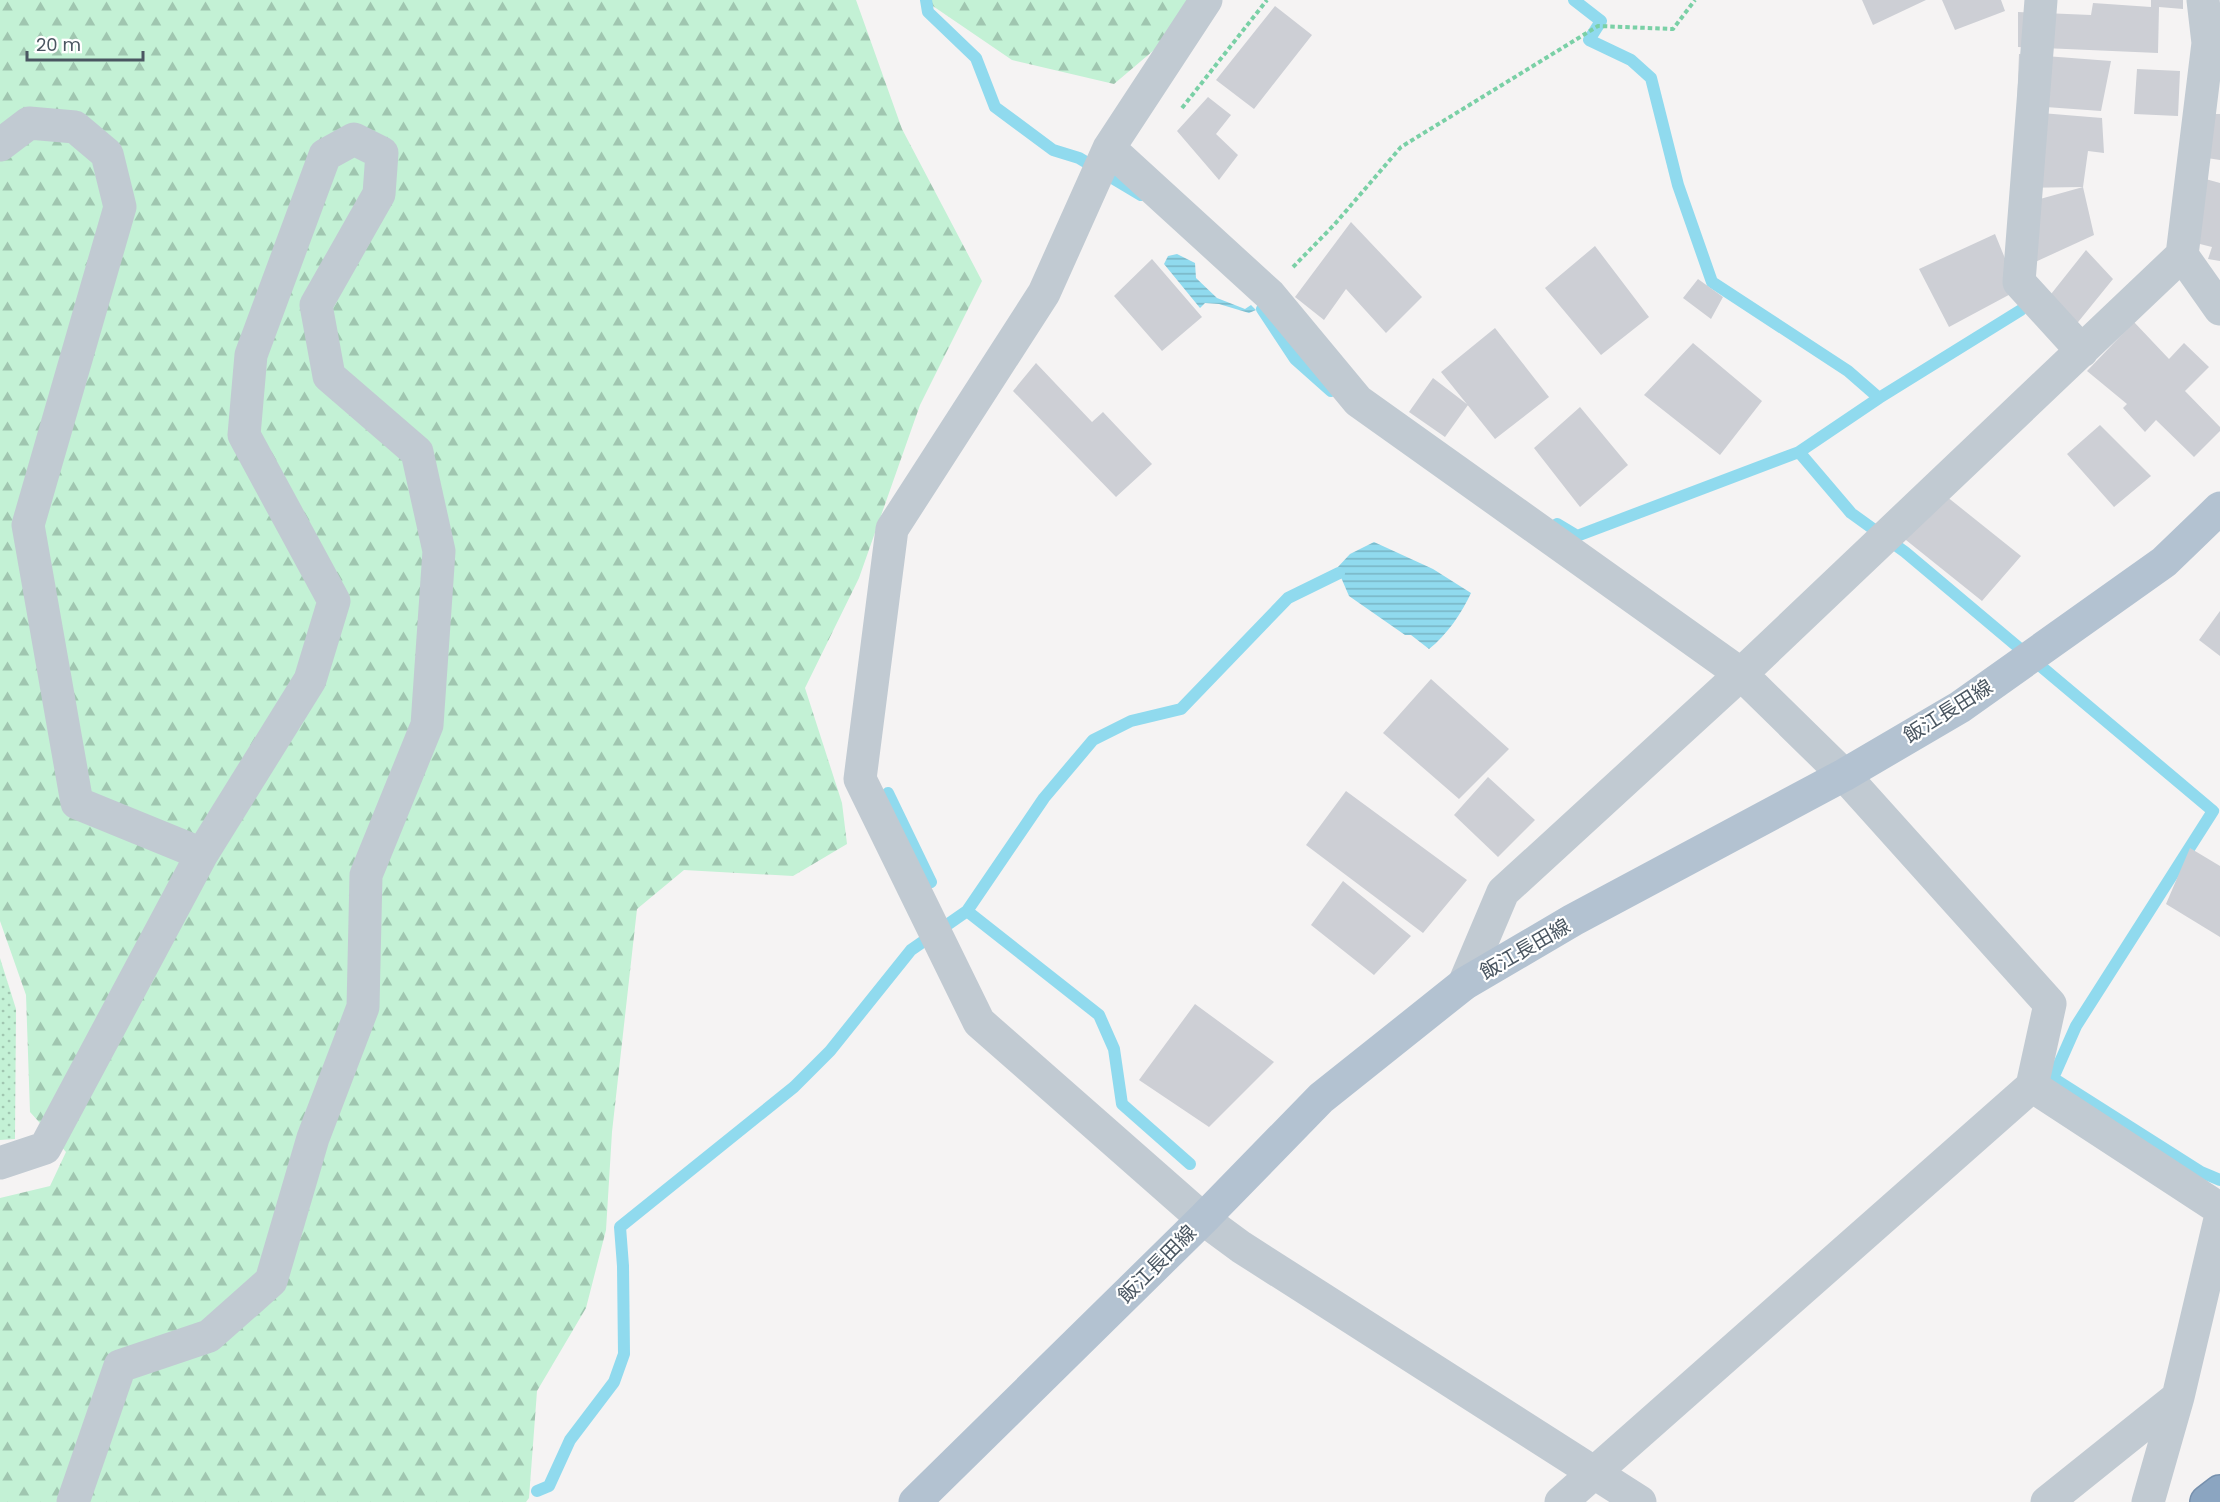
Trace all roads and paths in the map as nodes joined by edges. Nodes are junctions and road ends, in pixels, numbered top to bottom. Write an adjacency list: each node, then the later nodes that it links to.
1 (1206, 0): 8 (street)
2 (1267, 0): 6 (path)
3 (1695, 0): 10 (path)
4 (2041, 0): 12 (street)
5 (2203, 0): 9 (street)
6 (1176, 116)
7 (0, 145): 16 (street)
8 (1109, 148): 14 (street); 21 (street)
9 (2182, 255): 11 (street); 12 (street)
10 (1293, 267)
11 (2220, 309)
12 (2082, 351): 14 (street)
13 (2220, 508): 15 (main road, 飯江長田線)
14 (1741, 674): 15 (street); 17 (street)
15 (1844, 775): 17 (main road, 飯江長田線); 18 (street)
16 (202, 854): 19 (street); 26 (street)
17 (1464, 984): 21 (main road, 飯江長田線)
18 (2032, 1086): 20 (street); 24 (street)
19 (0, 1163)
20 (2220, 1209)
21 (1203, 1218): 24 (street); 27 (main road, 飯江長田線)
22 (2220, 1219): 23 (street)
23 (2178, 1397): 30 (street); 31 (street)
24 (1594, 1472): 28 (street); 29 (street)
25 (2220, 1492): 32 (highway)
26 (73, 1502)
27 (915, 1502)
28 (1561, 1502)
29 (1640, 1502)
30 (2047, 1502)
31 (2148, 1502)
32 (2207, 1502)

